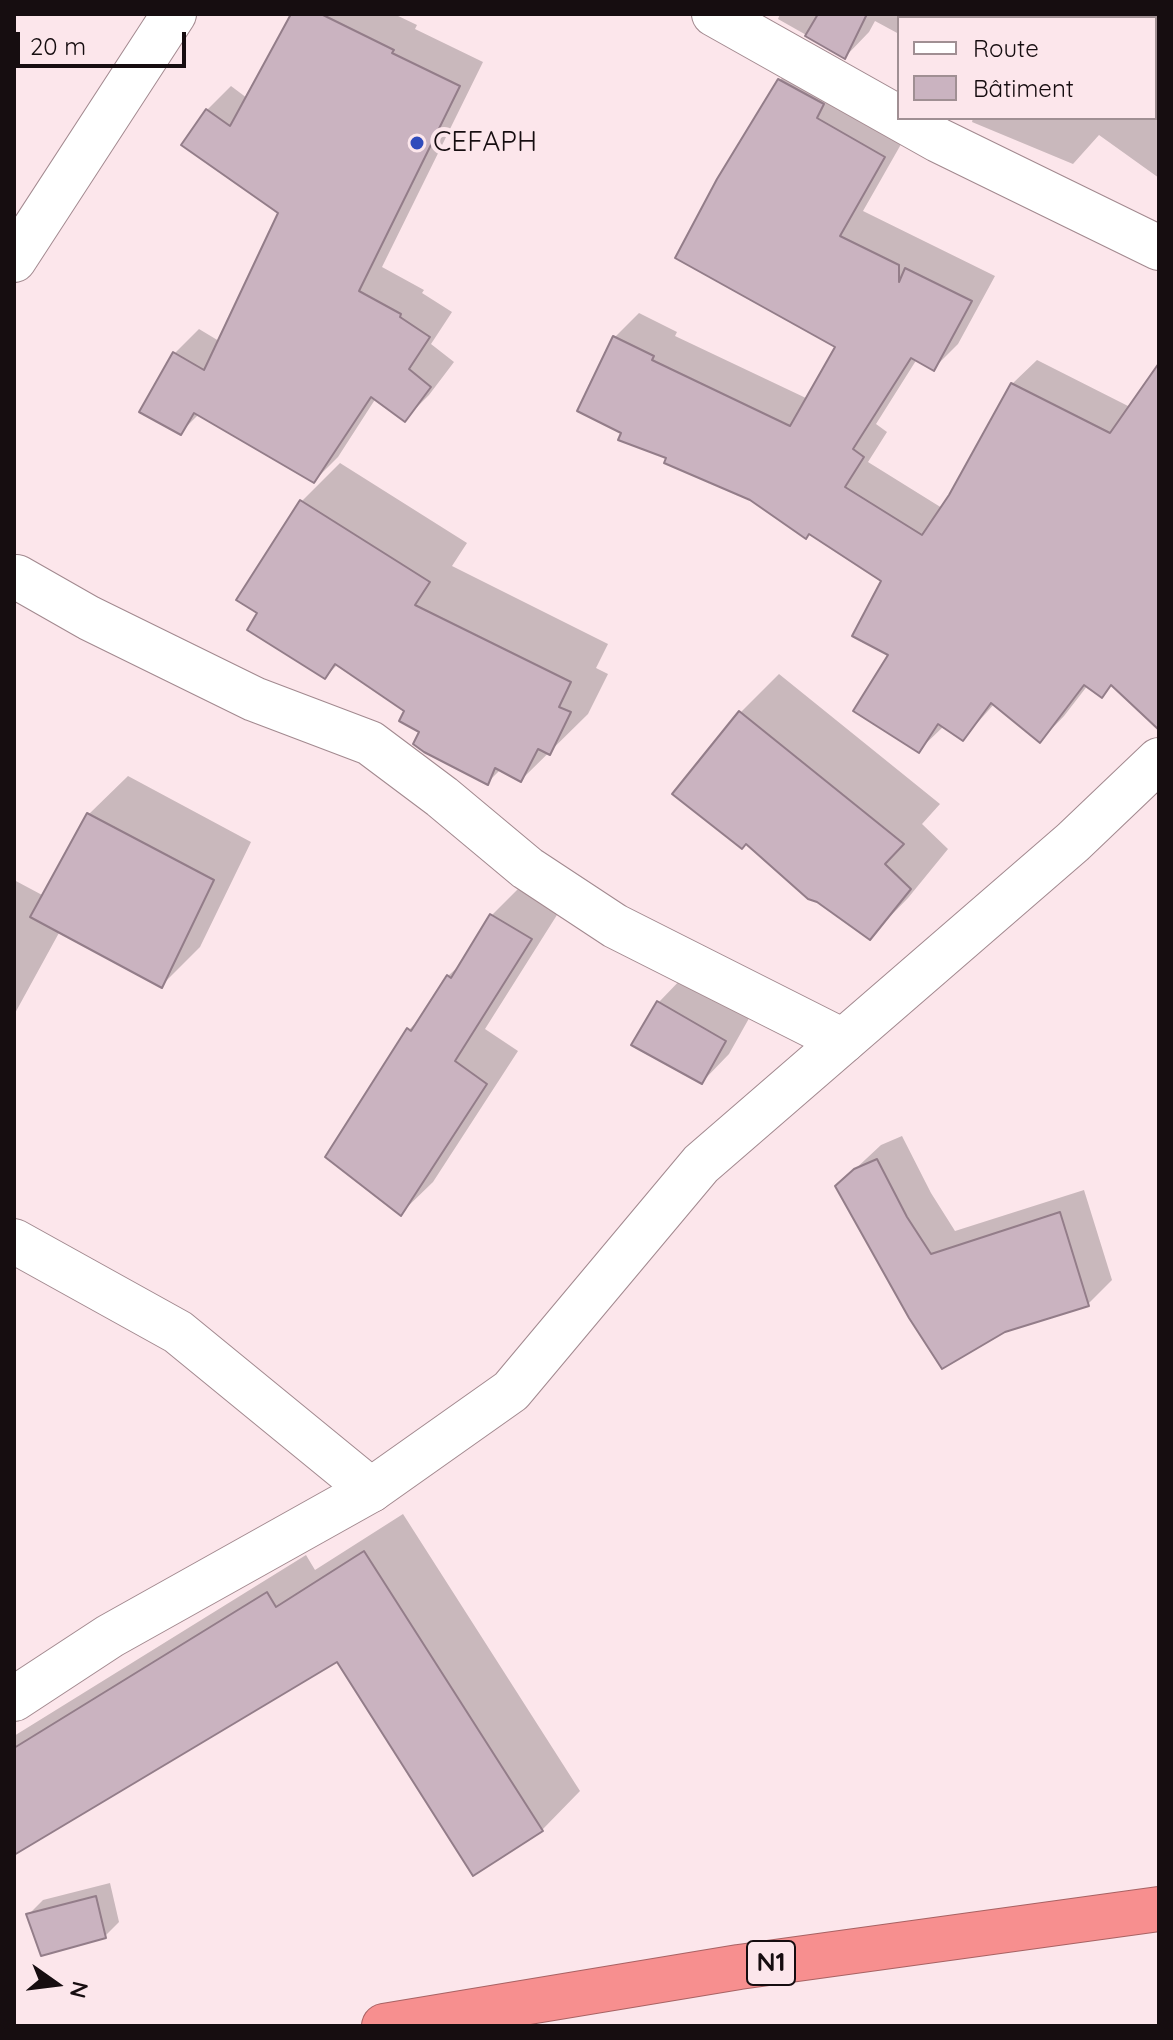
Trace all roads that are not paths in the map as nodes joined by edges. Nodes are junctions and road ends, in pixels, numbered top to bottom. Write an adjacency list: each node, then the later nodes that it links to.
1 (174, 14): 6 (street)
2 (714, 14): 3 (street)
3 (897, 106)
4 (942, 129): 5 (street)
5 (1159, 248)
6 (14, 260)
7 (15, 583): 9 (street)
8 (1159, 760): 9 (street)
9 (843, 1041): 11 (street)
10 (14, 1241): 11 (street)
11 (371, 1490): 12 (street)
12 (14, 1699)
13 (1159, 1909): 14 (highway, N1)
14 (384, 2026)

